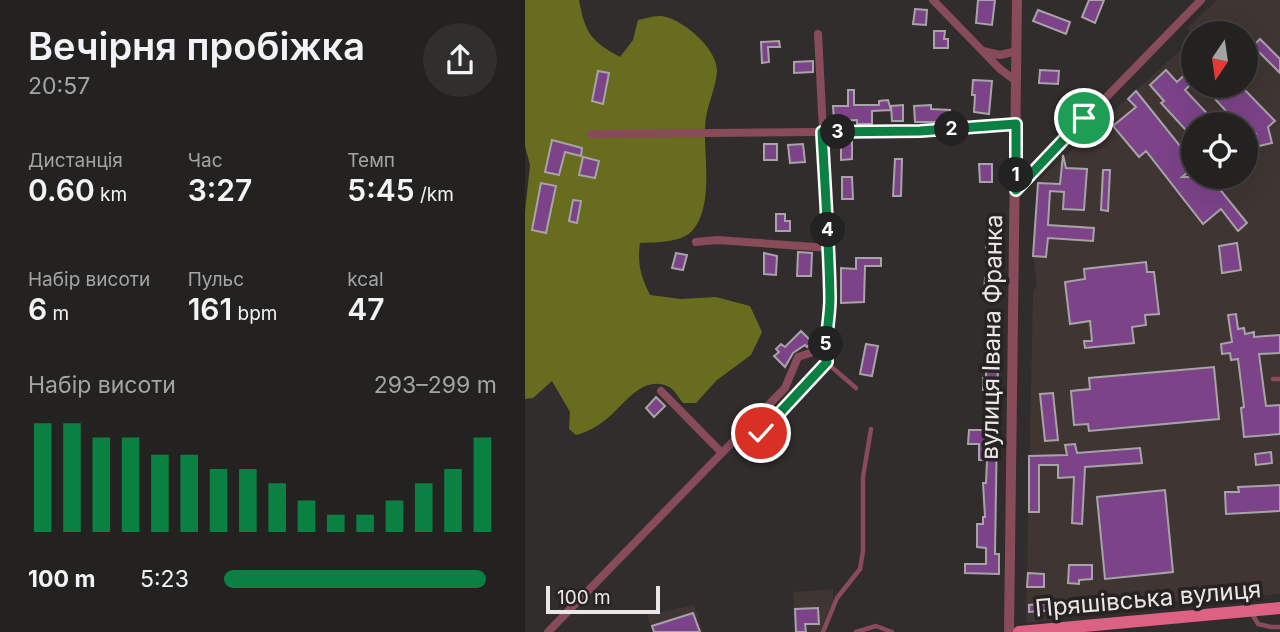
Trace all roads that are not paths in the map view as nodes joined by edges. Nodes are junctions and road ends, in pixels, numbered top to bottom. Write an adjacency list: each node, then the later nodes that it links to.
1 (933, 0): 5 (street)
2 (1017, 0): 6 (street, вулиця Івана Франка)
3 (1202, 0): 11 (street)
4 (818, 34): 9 (street)
5 (983, 51): 6 (street); 7 (street)
6 (1017, 51): 7 (street, вулиця Івана Франка)
7 (1016, 81): 8 (street, вулиця Івана Франка)
8 (1016, 124): 9 (street); 11 (street, вулиця Івана Франка)
9 (822, 132): 10 (street); 13 (street)
10 (591, 134)
11 (1016, 190): 30 (street, вулиця Івана Франка)
12 (697, 242): 13 (street)
13 (829, 248): 14 (street)
14 (825, 348): 15 (lane); 22 (street)
15 (827, 362): 18 (lane); 21 (lane)
16 (1273, 379): 17 (lane)
17 (1280, 379)
18 (856, 388)
19 (661, 391): 22 (street)
20 (871, 429): 27 (lane)
21 (761, 433)
22 (722, 453): 26 (street)
23 (1280, 608): 24 (main road, Пряшівська вулиця)
24 (1250, 611): 25 (lane); 31 (main road, Пряшівська вулиця)
25 (1280, 627)
26 (548, 632)
27 (823, 632)
28 (856, 632): 29 (lane)
29 (892, 632)
30 (1009, 632)
31 (1019, 632)

